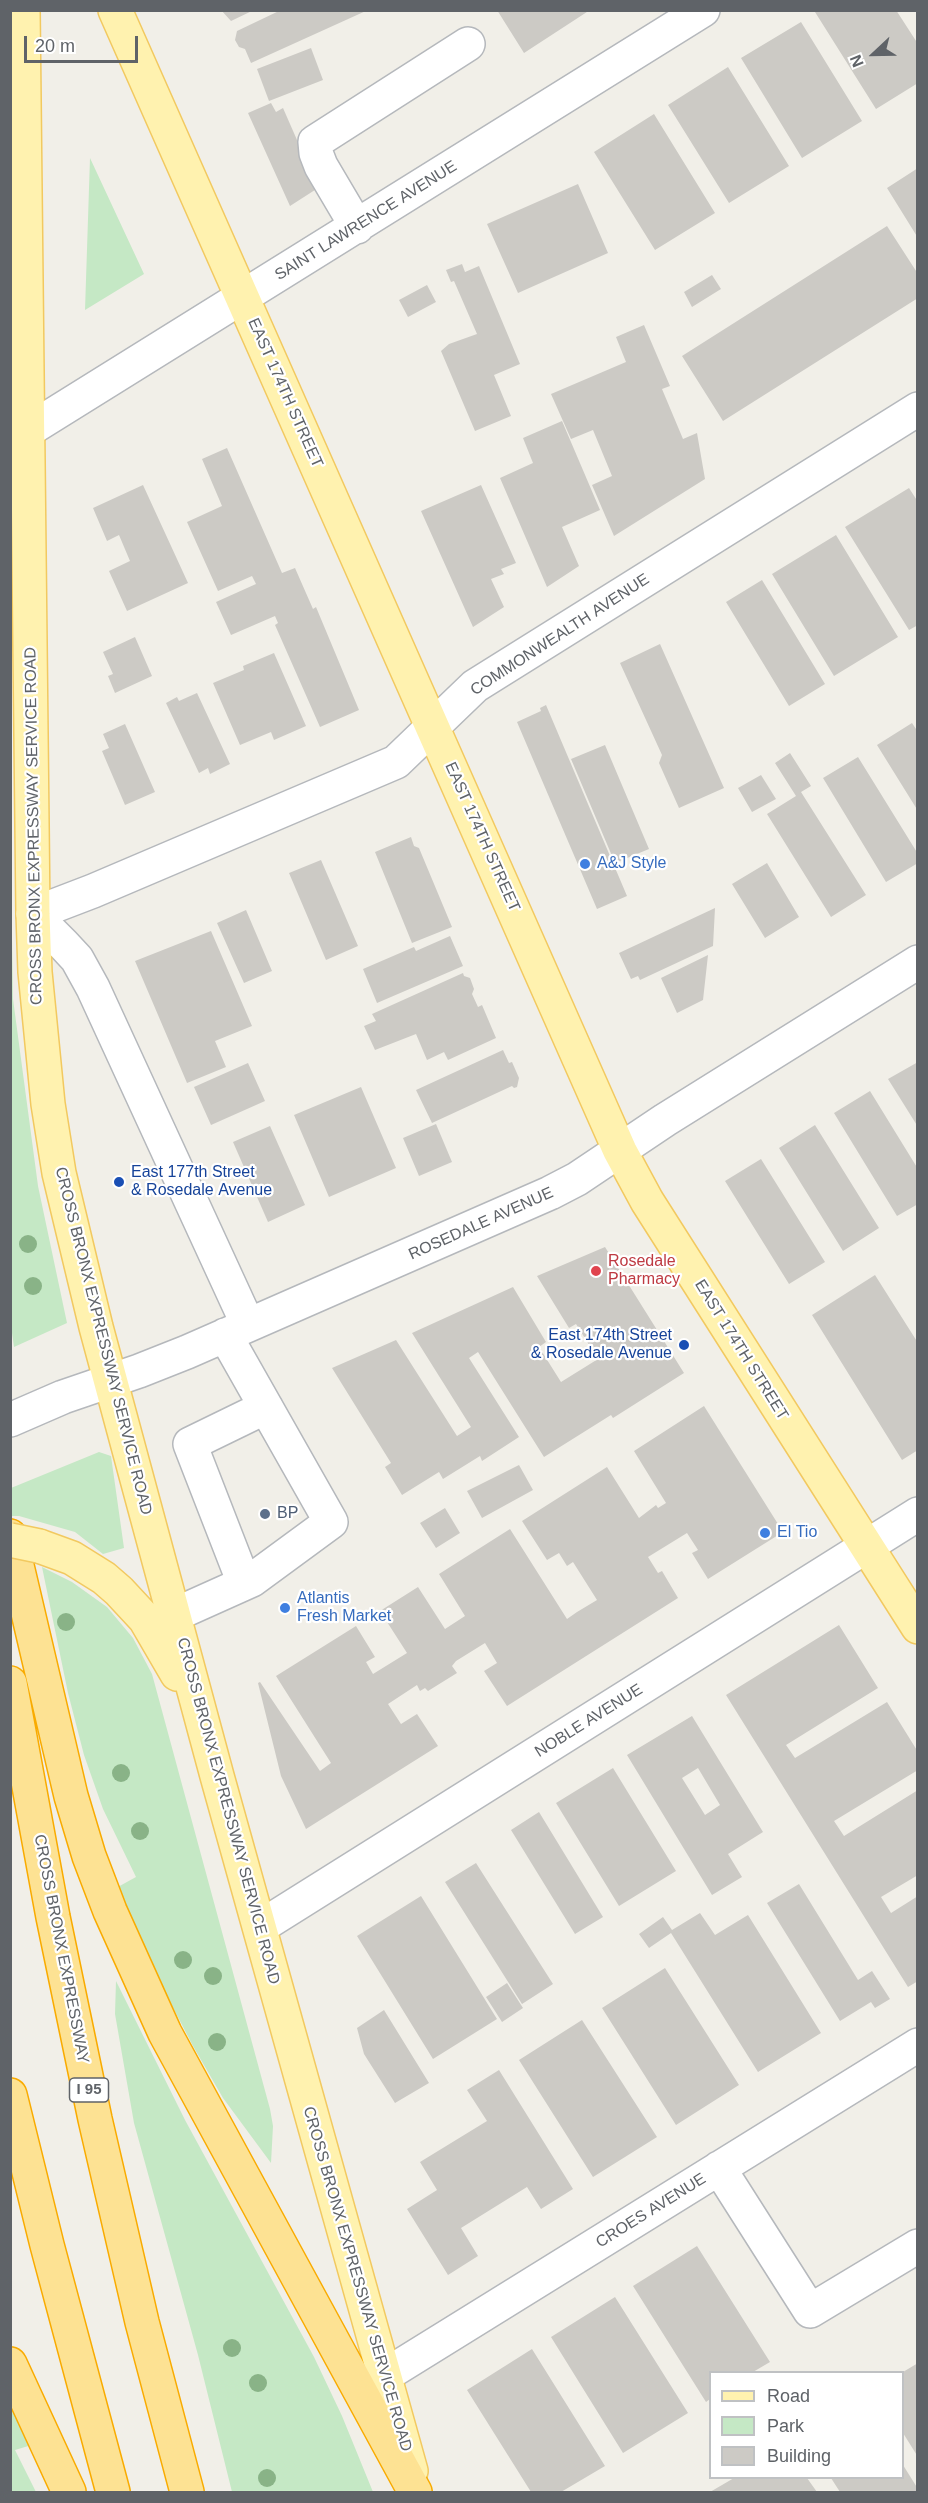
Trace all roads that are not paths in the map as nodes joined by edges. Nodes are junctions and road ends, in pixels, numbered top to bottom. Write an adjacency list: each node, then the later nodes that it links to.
1 (23, 10): 8 (main road, CROSS BRONX EXPRESSWAY SERVICE ROAD)
2 (115, 10): 6 (main road, EAST 174TH STREET)
3 (704, 10): 5 (street, SAINT LAWRENCE AVENUE)
4 (468, 44): 5 (street)
5 (357, 227): 6 (street, SAINT LAWRENCE AVENUE)
6 (243, 298): 8 (street, SAINT LAWRENCE AVENUE); 9 (main road, EAST 174TH STREET)
7 (918, 409): 9 (street, COMMONWEALTH AVENUE)
8 (27, 431): 10 (main road, CROSS BRONX EXPRESSWAY SERVICE ROAD)
9 (433, 727): 10 (street, COMMONWEALTH AVENUE); 12 (main road, EAST 174TH STREET)
10 (33, 914): 13 (street); 14 (main road, CROSS BRONX EXPRESSWAY SERVICE ROAD)
11 (918, 962): 12 (street, ROSEDALE AVENUE)
12 (621, 1151): 13 (street, ROSEDALE AVENUE); 19 (main road, EAST 174TH STREET)
13 (236, 1330): 14 (street, ROSEDALE AVENUE); 15 (street)
14 (111, 1381): 16 (street, ROSEDALE AVENUE); 21 (main road, CROSS BRONX EXPRESSWAY SERVICE ROAD)
15 (266, 1407): 20 (street); 20 (street)
16 (17, 1417)
17 (918, 1514): 19 (street, NOBLE AVENUE)
18 (20, 1541): 24 (main road); 35 (highway)
19 (866, 1547): 22 (main road, EAST 174TH STREET); 25 (street, NOBLE AVENUE)
20 (244, 1583): 21 (street)
21 (174, 1615): 24 (main road, CROSS BRONX EXPRESSWAY SERVICE ROAD)
22 (918, 1627)
23 (10, 1683): 34 (highway, CROSS BRONX EXPRESSWAY / I 95)
24 (217, 1776): 25 (main road, CROSS BRONX EXPRESSWAY SERVICE ROAD)
25 (260, 1927): 31 (main road, CROSS BRONX EXPRESSWAY SERVICE ROAD)
26 (918, 2045): 28 (street, CROES AVENUE)
27 (10, 2095): 33 (highway)
28 (719, 2169): 29 (street); 31 (street, CROES AVENUE)
29 (918, 2246)
30 (10, 2364): 32 (highway)
31 (384, 2376): 35 (main road, CROSS BRONX EXPRESSWAY SERVICE ROAD)
32 (69, 2493)
33 (113, 2493)
34 (187, 2493)
35 (416, 2493)

